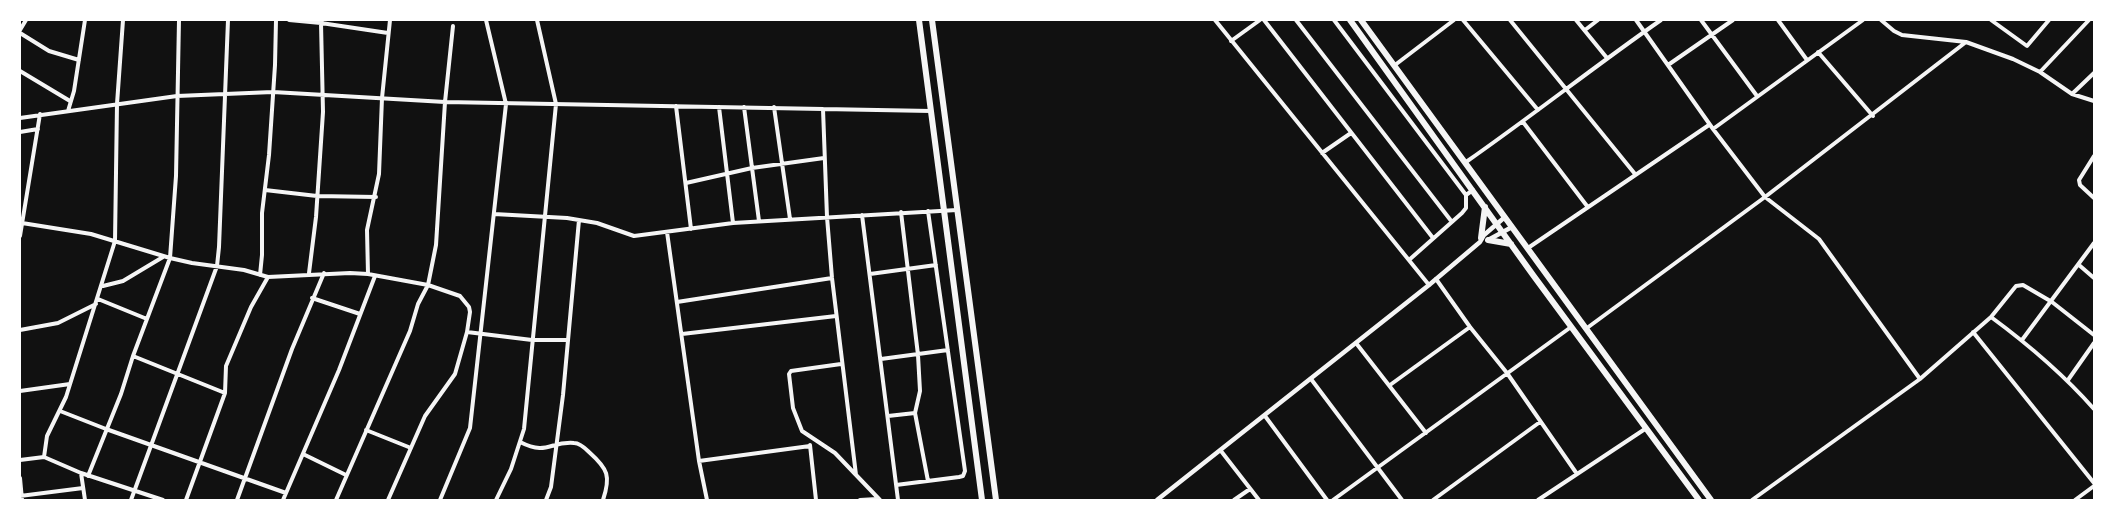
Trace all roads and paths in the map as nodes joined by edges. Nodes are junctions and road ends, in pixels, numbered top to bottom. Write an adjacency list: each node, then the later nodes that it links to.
1 (26, 20): 38 (street)
2 (85, 20): 45 (street)
3 (123, 20): 63 (street)
4 (179, 20): 57 (street)
5 (228, 20): 54 (street)
6 (276, 20): 53 (street)
7 (289, 20): 34 (street)
8 (390, 20): 39 (street)
9 (486, 20): 64 (street)
10 (537, 20): 65 (street)
11 (919, 20): 73 (main road)
12 (932, 20): 102 (main road)
13 (1215, 20): 41 (street)
14 (1262, 20): 41 (street); 82 (street)
15 (1296, 20): 113 (street)
16 (1334, 20): 94 (street)
17 (1350, 20): 93 (main road)
18 (1362, 20): 47 (main road)
19 (1454, 20): 47 (street)
20 (1463, 20): 71 (street)
21 (1510, 20): 52 (street)
22 (1576, 20): 36 (street)
23 (1598, 20): 36 (street)
24 (1636, 20): 37 (street)
25 (1661, 20): 37 (street)
26 (1701, 20): 40 (street)
27 (1733, 20): 40 (street)
28 (1778, 20): 46 (street)
29 (1863, 20): 43 (street)
30 (1881, 20): 42 (street)
31 (1991, 20): 32 (street)
32 (2049, 20)
33 (2089, 20): 49 (street)
34 (321, 21): 39 (street); 55 (street)
35 (453, 26): 62 (street)
36 (1585, 30): 44 (street)
37 (1644, 31): 44 (street); 48 (street)
38 (20, 32): 45 (street)
39 (388, 33): 59 (street)
40 (1713, 33): 48 (street); 58 (street)
41 (1231, 41): 83 (street)
42 (1966, 42): 49 (street); 75 (street)
43 (1818, 52): 46 (street); 75 (street)
44 (1607, 58): 52 (street)
45 (79, 60): 60 (street)
46 (1807, 60): 58 (street)
47 (1395, 65): 86 (main road)
48 (1668, 65): 78 (street)
49 (2040, 72): 56 (street)
50 (21, 73): 60 (street)
51 (2094, 73): 56 (street)
52 (1565, 89): 71 (street); 90 (street)
53 (273, 92): 54 (street); 55 (street); 92 (street)
54 (225, 93): 57 (street); 133 (street)
55 (322, 94): 59 (street); 95 (street)
56 (2072, 94): 61 (street)
57 (177, 96): 63 (street); 129 (street)
58 (1758, 97): 80 (street)
59 (382, 98): 62 (street); 96 (street)
60 (70, 101): 72 (street)
61 (2094, 101)
62 (445, 102): 64 (street); 145 (street)
63 (117, 104): 72 (street); 124 (street)
64 (506, 104): 65 (street); 105 (street)
65 (556, 104): 66 (street); 107 (street)
66 (676, 106): 67 (street); 91 (street)
67 (719, 107): 68 (street); 89 (street)
68 (744, 107): 69 (street); 88 (street)
69 (774, 107): 70 (street); 87 (street)
70 (823, 109): 73 (street); 85 (street)
71 (1538, 110): 77 (street)
72 (68, 111): 74 (street)
73 (932, 111): 101 (main road)
74 (40, 114): 76 (street); 79 (street)
75 (1873, 116): 97 (street)
76 (20, 118)
77 (1523, 122): 86 (street); 99 (street)
78 (1709, 125): 80 (street); 90 (street)
79 (38, 129): 81 (street); 114 (street)
80 (1713, 129): 97 (street)
81 (20, 132)
82 (1352, 133): 83 (street); 122 (street)
83 (1322, 153): 130 (street)
84 (2094, 156): 98 (street)
85 (824, 158): 87 (street); 108 (street)
86 (1466, 162): 109 (main road)
87 (782, 163): 88 (street); 110 (street)
88 (752, 168): 89 (street); 112 (street)
89 (727, 174): 91 (street); 115 (street)
90 (1635, 174): 99 (street)
91 (686, 183): 118 (street)
92 (265, 190): 95 (street); 139 (street)
93 (1473, 190): 94 (street); 100 (main road)
94 (1466, 195): 113 (street)
95 (317, 196): 96 (street); 135 (street)
96 (376, 197): 137 (street)
97 (1765, 198): 158 (street); 178 (street)
98 (2094, 198)
99 (1587, 206): 127 (street)
100 (1485, 207): 116 (main road); 123 (main road)
101 (945, 209): 102 (street); 103 (street); 184 (main road)
102 (957, 210): 243 (main road)
103 (928, 211): 104 (street); 131 (street)
104 (901, 212): 106 (street); 134 (street)
105 (494, 214): 107 (street); 162 (street)
106 (862, 215): 108 (street); 138 (street)
107 (546, 217): 111 (street); 165 (street)
108 (826, 217): 110 (street); 142 (street)
109 (1505, 217): 116 (street); 117 (main road)
110 (790, 219): 112 (street)
111 (579, 220): 119 (street); 166 (street)
112 (759, 221): 115 (street)
113 (1452, 222): 122 (street)
114 (22, 223): 121 (street); 124 (street)
115 (733, 223): 118 (street)
116 (1497, 223): 120 (main road); 123 (street)
117 (1512, 227): 120 (street); 127 (main road)
118 (691, 229): 119 (street)
119 (667, 232): 150 (street)
120 (1504, 233): 123 (street); 126 (main road)
121 (20, 236)
122 (1433, 238): 130 (street)
123 (1483, 240): 126 (main road); 144 (street)
124 (115, 241): 128 (street); 147 (street)
125 (2094, 243): 132 (street)
126 (1512, 244): 156 (main road)
127 (1528, 248): 158 (main road)
128 (163, 256): 129 (street); 147 (street)
129 (170, 258): 133 (street); 155 (street)
130 (1409, 260): 146 (street)
131 (936, 265): 134 (street); 170 (street)
132 (2078, 265): 143 (street); 151 (street)
133 (217, 266): 139 (street); 176 (street)
134 (908, 269): 138 (street); 171 (street)
135 (309, 273): 136 (street); 141 (street)
136 (324, 273): 137 (street); 148 (street)
137 (369, 274): 140 (street)
138 (870, 274): 173 (street)
139 (260, 275): 141 (street)
140 (375, 276): 145 (street); 152 (street)
141 (268, 277): 183 (street)
142 (832, 278): 150 (street); 153 (street)
143 (2094, 278)
144 (1436, 279): 146 (street); 157 (street)
145 (428, 285): 160 (street); 194 (street)
146 (1429, 285): 169 (street)
147 (102, 286): 149 (street)
148 (312, 298): 152 (street); 215 (street)
149 (97, 301): 155 (street); 159 (street); 180 (street)
150 (677, 302): 163 (street)
151 (2052, 302): 154 (street); 164 (street); 167 (street)
152 (360, 314): 203 (street)
153 (836, 316): 163 (street); 174 (street)
154 (1991, 317): 161 (street); 167 (street)
155 (147, 319): 172 (street)
156 (1572, 326): 175 (street); 193 (main road)
157 (1470, 327): 175 (street); 181 (street)
158 (1587, 328): 253 (main road)
159 (20, 330)
160 (467, 332): 162 (street); 201 (street)
161 (1973, 332): 178 (street); 218 (street)
162 (480, 334): 165 (street); 234 (street)
163 (682, 334): 206 (street)
164 (2094, 334)
165 (532, 340): 166 (street); 197 (street)
166 (568, 340): 199 (street)
167 (2022, 340): 179 (street)
168 (2094, 343): 179 (street)
169 (1356, 344): 177 (street); 181 (street)
170 (948, 350): 171 (street); 187 (street)
171 (918, 355): 173 (street); 188 (street)
172 (133, 356): 176 (street); 192 (street)
173 (881, 359): 189 (street)
174 (841, 364): 196 (street); 212 (street)
175 (1507, 373): 191 (street); 195 (street)
176 (177, 374): 183 (street); 198 (street)
177 (1311, 379): 190 (street); 208 (street)
178 (1920, 379): 254 (street)
179 (2068, 380): 185 (street)
180 (70, 384): 182 (street); 186 (street)
181 (1390, 385): 195 (street)
182 (20, 391)
183 (225, 393): 207 (street)
184 (971, 408): 187 (street); 242 (main road)
185 (2094, 409)
186 (60, 411): 192 (street); 204 (street)
187 (957, 411): 216 (street)
188 (915, 413): 189 (street); 216 (street)
189 (888, 416): 217 (street)
190 (1264, 416): 202 (street); 247 (street)
191 (1540, 422): 211 (street); 250 (street)
192 (106, 429): 198 (street); 213 (street)
193 (1645, 429): 211 (street); 252 (main road)
194 (366, 430): 201 (street); 210 (street)
195 (1426, 434): 208 (street)
196 (809, 438): 200 (street); 212 (street)
197 (520, 442): 199 (street); 235 (street)
198 (151, 445): 207 (street); 221 (street)
199 (557, 445): 236 (street); 237 (street)
200 (810, 446): 206 (street); 239 (street)
201 (411, 448): 233 (street)
202 (1221, 451): 220 (street); 244 (street)
203 (303, 454): 210 (street); 222 (street)
204 (44, 457): 205 (street); 209 (street)
205 (20, 460)
206 (699, 461): 238 (street)
207 (200, 462): 215 (street); 229 (street)
208 (1377, 468): 248 (street); 249 (street)
209 (81, 473): 213 (street); 219 (street)
210 (346, 474): 232 (street)
211 (1577, 474): 251 (street)
212 (856, 475): 225 (street)
213 (88, 476): 221 (street)
214 (20, 478): 223 (street)
215 (244, 478): 222 (street); 230 (street)
216 (928, 481): 217 (street)
217 (896, 485): 241 (street)
218 (2094, 485): 224 (street)
219 (83, 488): 223 (street); 226 (street)
220 (1250, 489): 245 (street); 246 (street)
221 (134, 491): 227 (street); 228 (street)
222 (286, 493): 231 (street)
223 (21, 497)
224 (2082, 499): 255 (street)
225 (879, 500): 240 (street)
226 (85, 501)
227 (131, 501)
228 (163, 501)
229 (186, 501)
230 (237, 501)
231 (283, 501)
232 (336, 501)
233 (388, 501)
234 (440, 501)
235 (496, 501)
236 (546, 501)
237 (603, 501)
238 (707, 501)
239 (816, 501)
240 (860, 501)
241 (898, 501)
242 (982, 501)
243 (996, 501)
244 (1157, 501)
245 (1234, 501)
246 (1259, 501)
247 (1327, 501)
248 (1333, 501)
249 (1402, 501)
250 (1433, 501)
251 (1538, 501)
252 (1699, 501)
253 (1711, 501)
254 (1752, 501)
255 (2075, 501)

